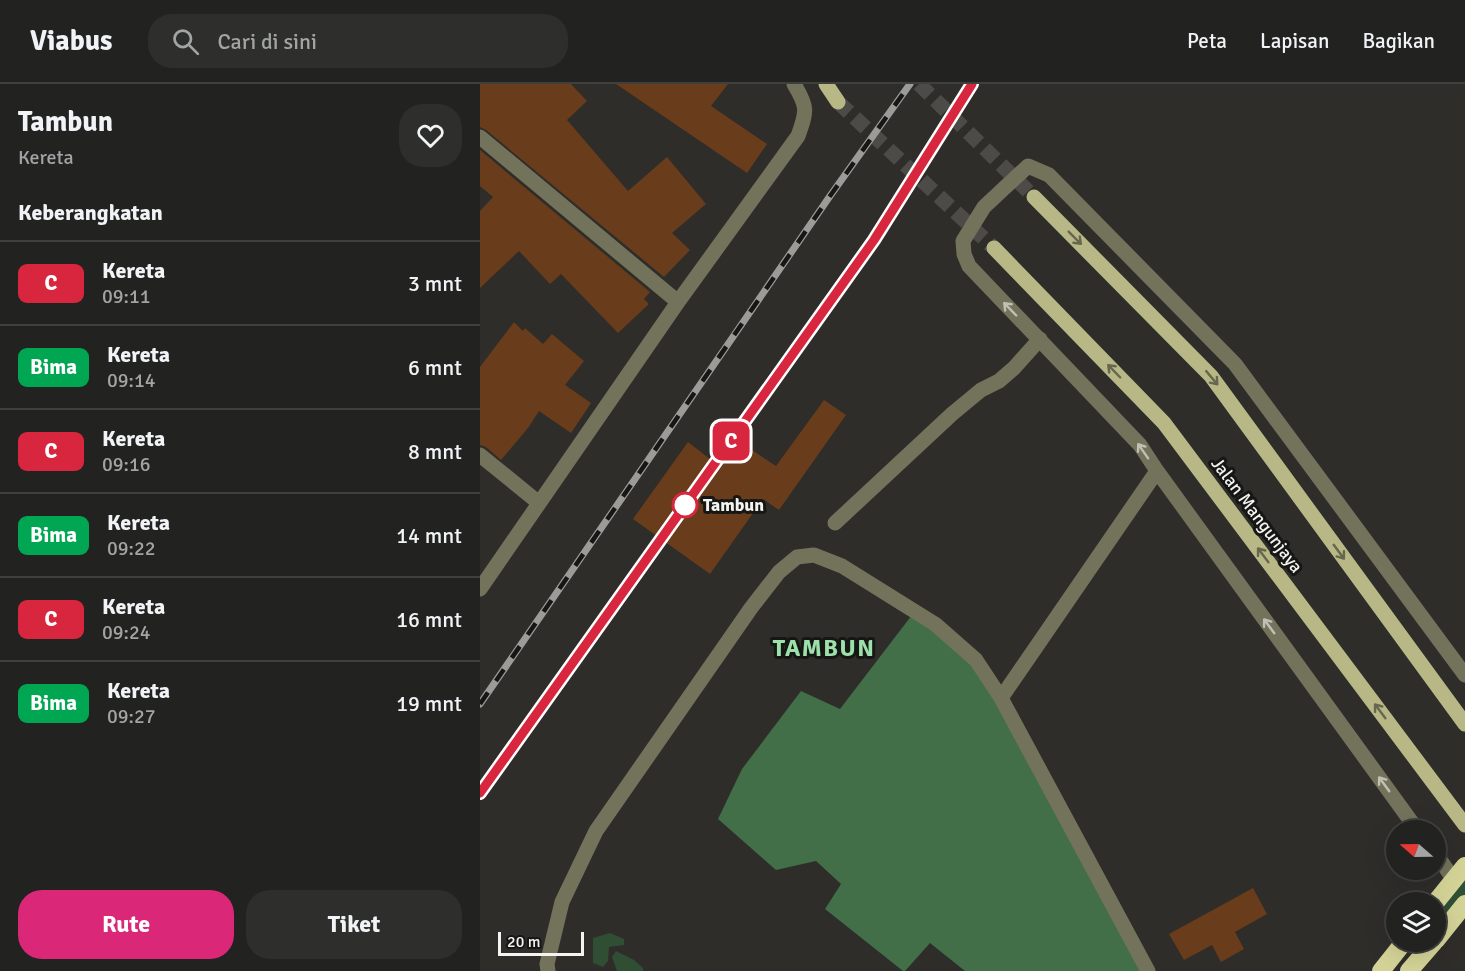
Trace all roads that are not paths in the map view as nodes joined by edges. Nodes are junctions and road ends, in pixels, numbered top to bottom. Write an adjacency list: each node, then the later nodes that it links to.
1 (794, 84): 7 (street)
2 (826, 84): 3 (main road)
3 (838, 102)
4 (480, 137): 7 (street)
5 (1034, 197): 16 (main road, one-way to 16)
6 (994, 248): 18 (main road, Jalan Mangunjaya, one-way to 6)
7 (678, 302): 11 (street)
8 (1040, 339): 10 (street, one-way to 8); 12 (street); 14 (street, one-way to 14)
9 (480, 455): 11 (street)
10 (1157, 471): 15 (street); 17 (street, one-way to 10)
11 (539, 503): 13 (street)
12 (835, 523)
13 (480, 589)
14 (1465, 675)
15 (1001, 698): 26 (street); 27 (street)
16 (1465, 724)
17 (1410, 820)
18 (1465, 825)
19 (1446, 862): 20 (street)
20 (1459, 873): 21 (highway)
21 (1444, 892)
22 (1465, 904): 23 (highway)
23 (1446, 927)
24 (1396, 952): 28 (highway)
25 (1425, 952): 29 (highway)
26 (548, 971)
27 (1148, 971)
28 (1381, 971)
29 (1409, 971)

